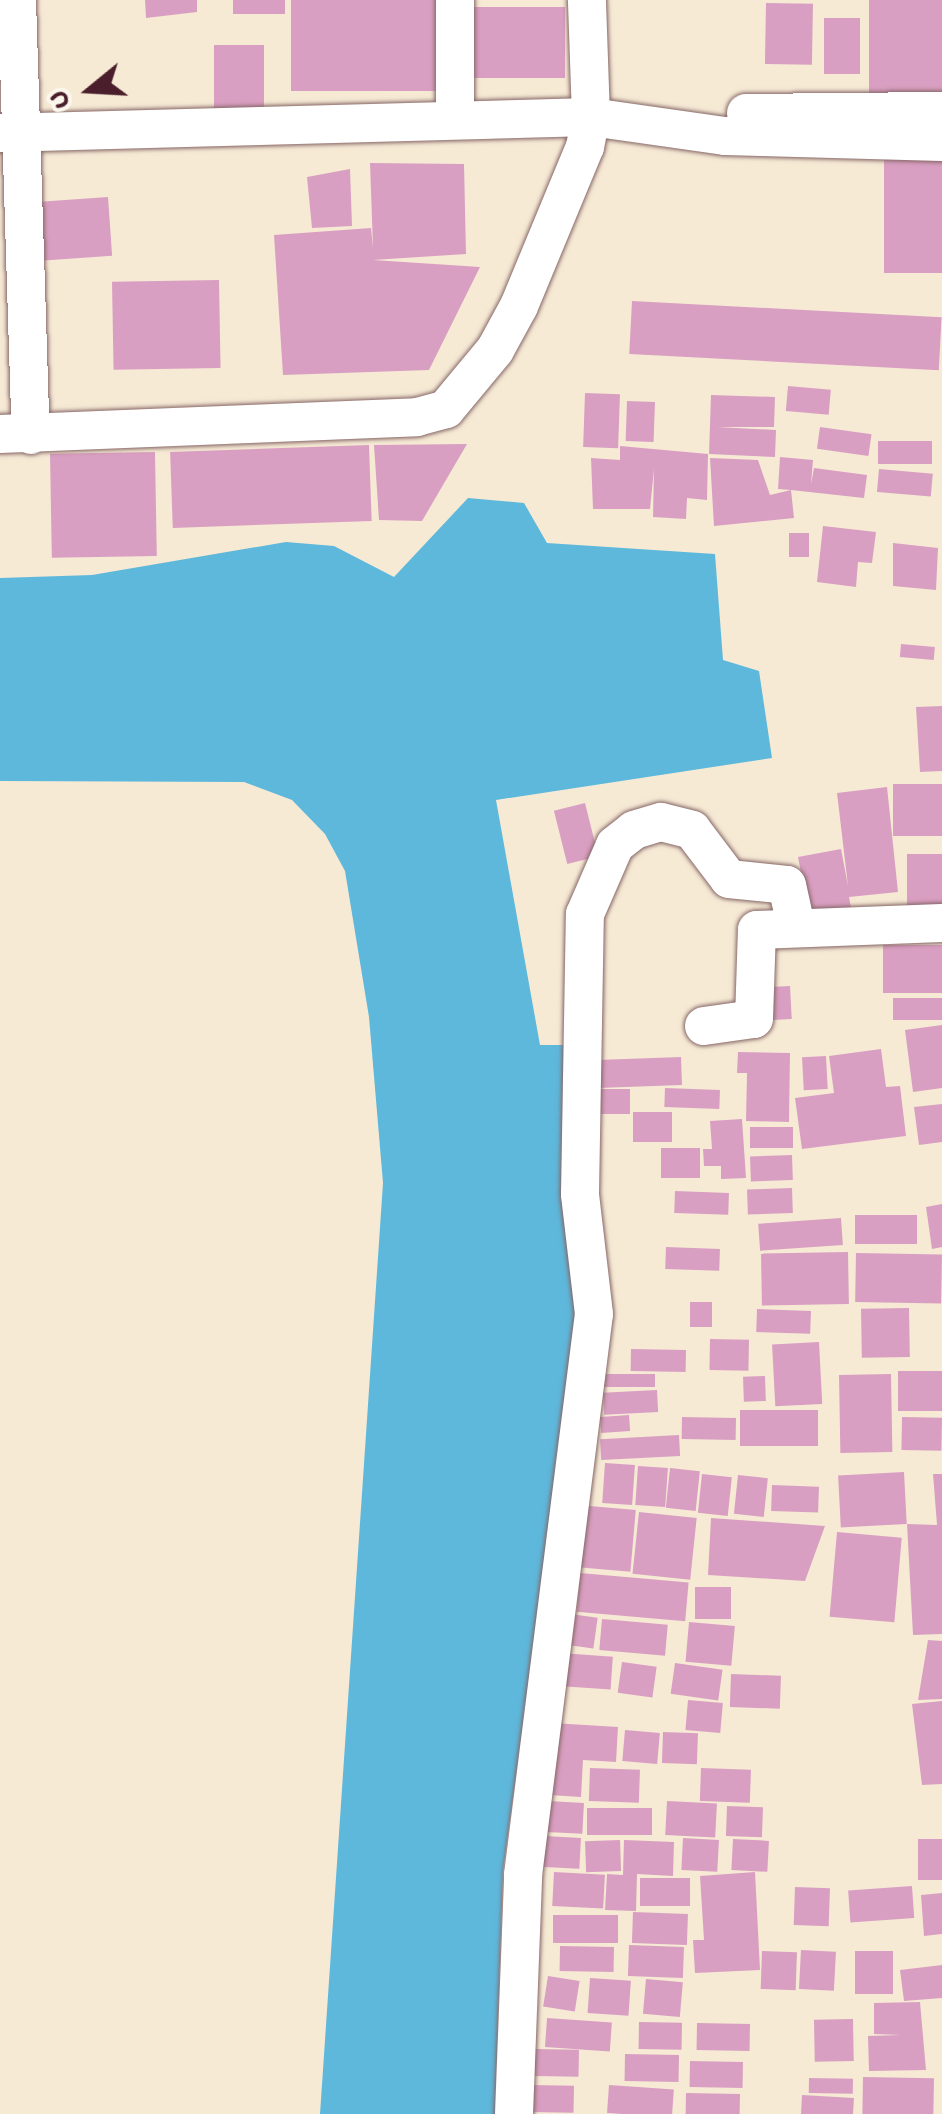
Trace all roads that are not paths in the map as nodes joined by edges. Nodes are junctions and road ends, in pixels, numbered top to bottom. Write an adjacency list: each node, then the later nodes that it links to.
1 (17, 0): 8 (street)
2 (455, 0): 6 (street)
3 (587, 0): 5 (street)
4 (942, 112): 7 (street)
5 (591, 117): 6 (street); 7 (street); 10 (street)
6 (455, 120): 8 (street)
7 (784, 124): 9 (street)
8 (12, 133): 10 (street)
9 (942, 142)
10 (16, 434)
11 (942, 922): 12 (street)
12 (796, 926): 13 (street); 14 (street)
13 (704, 1026)
14 (514, 2114)

